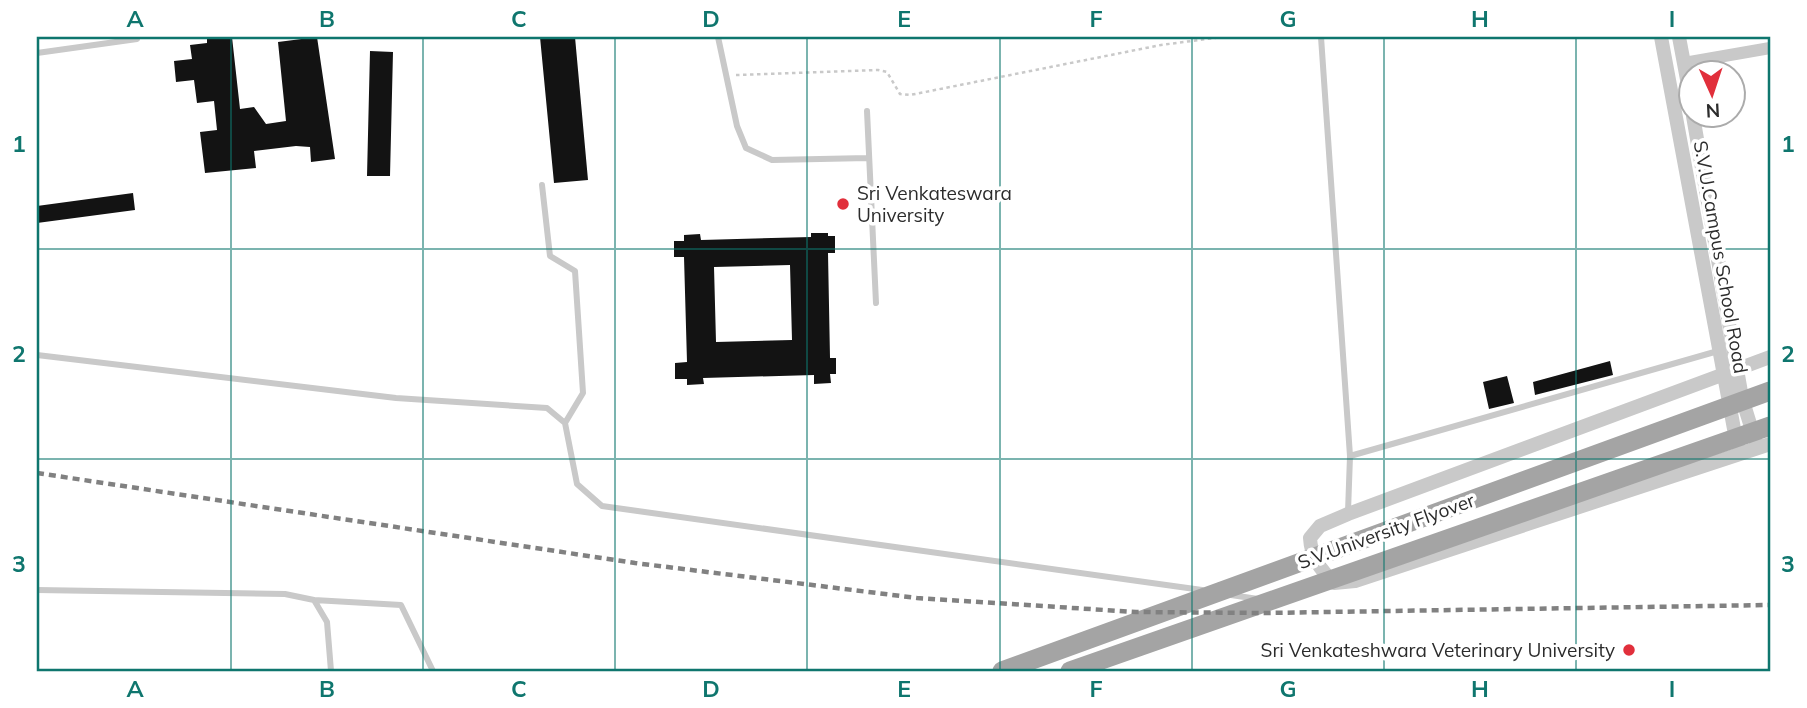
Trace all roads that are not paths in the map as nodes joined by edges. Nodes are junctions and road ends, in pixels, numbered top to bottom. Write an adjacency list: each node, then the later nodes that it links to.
1 (718, 37): 12 (lane)
2 (1321, 37): 25 (lane)
3 (1661, 37): 15 (street, S.V.U.Campus School Road)
4 (1679, 37): 8 (street)
5 (137, 39): 7 (lane)
6 (1770, 48): 9 (street)
7 (37, 53)
8 (1683, 60)
9 (1701, 60)
10 (867, 111): 12 (lane)
11 (1695, 130): 18 (street, S.V.U.Campus School Road)
12 (868, 158): 14 (lane)
13 (542, 185): 21 (lane)
14 (876, 303)
15 (1719, 351): 18 (street, S.V.U.Campus School Road); 25 (lane)
16 (37, 355): 21 (lane)
17 (1770, 357): 18 (street)
18 (1730, 370): 20 (street, S.V.U.Campus School Road); 26 (street)
19 (1770, 391): 32 (main road, S.V.University Flyover)
20 (1736, 400): 23 (street); 24 (street)
21 (565, 423): 27 (lane)
22 (1770, 426): 33 (main road, S.V.University Flyover)
23 (1764, 446): 24 (street)
24 (1739, 455): 27 (street)
25 (1350, 456): 26 (lane)
26 (1348, 514): 27 (street)
27 (1334, 583)
28 (37, 590): 29 (lane)
29 (314, 600): 30 (lane); 31 (lane)
30 (331, 671)
31 (433, 671)
32 (1002, 671)
33 (1070, 671)

